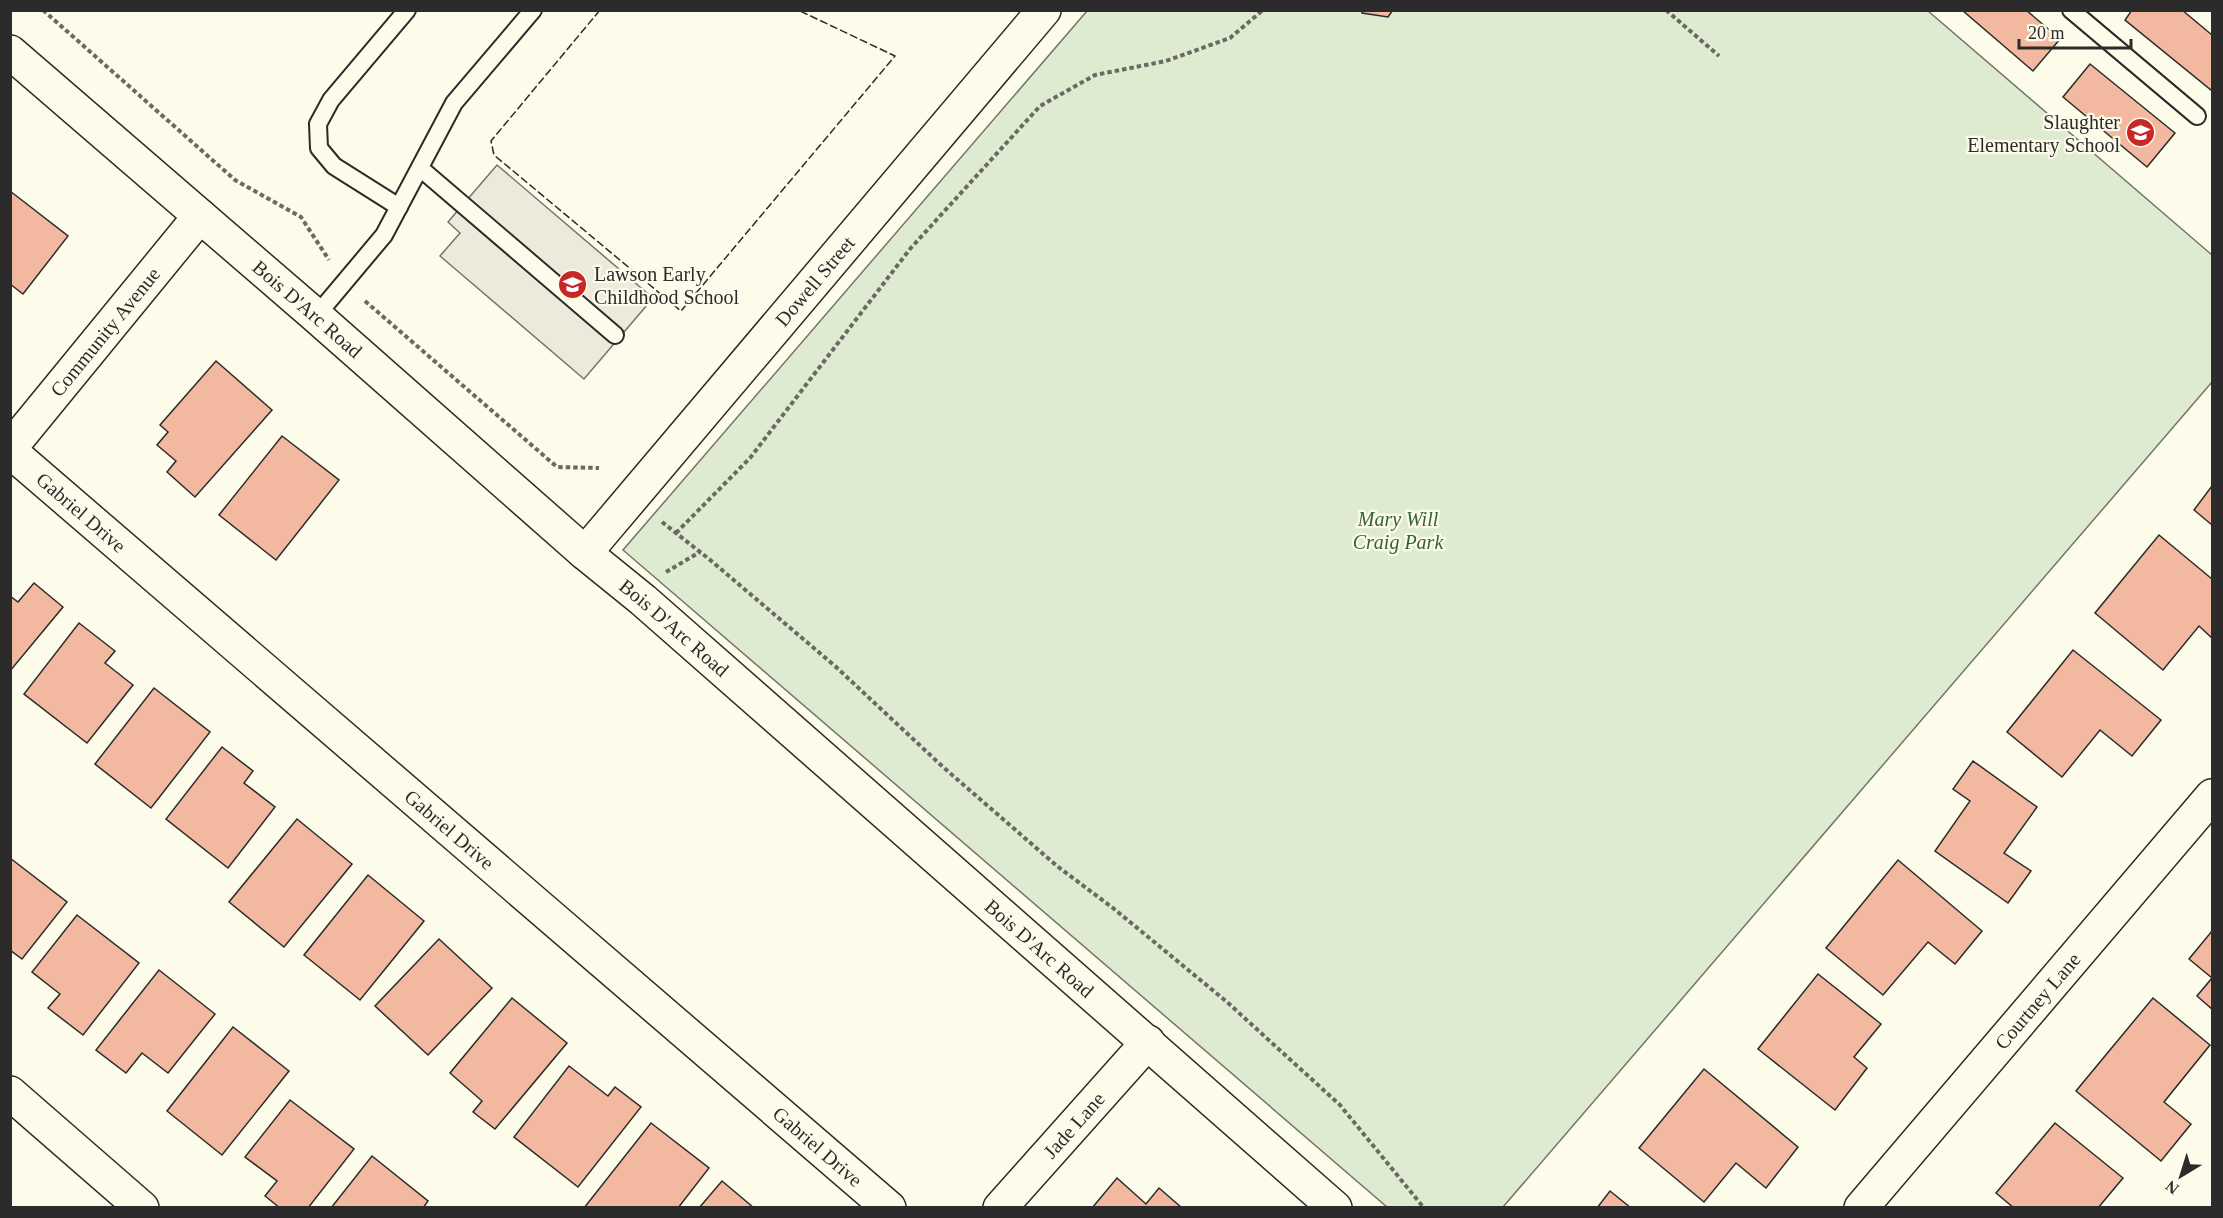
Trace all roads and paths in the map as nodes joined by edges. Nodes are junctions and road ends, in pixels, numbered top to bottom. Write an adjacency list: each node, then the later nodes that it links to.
1 (42, 10): 14 (path)
2 (407, 10): 12 (lane)
3 (533, 10): 11 (lane)
4 (1044, 10): 21 (street, Dowell Street)
5 (1263, 10): 20 (path)
6 (1666, 10): 9 (path)
7 (2071, 10): 10 (lane)
8 (10, 52): 13 (street, Bois D'Arc Road)
9 (1719, 56)
10 (2197, 116)
11 (420, 168): 12 (lane); 16 (lane)
12 (399, 207): 14 (lane)
13 (200, 216): 15 (street, Bois D'Arc Road); 17 (street, Community Avenue)
14 (344, 282): 15 (lane); 18 (path)
15 (316, 316): 21 (street, Bois D'Arc Road)
16 (615, 335)
17 (10, 449): 28 (street, Gabriel Drive)
18 (599, 468)
19 (662, 522): 20 (path)
20 (676, 533): 22 (path)
21 (585, 552): 25 (street, Bois D'Arc Road)
22 (700, 552): 23 (path); 31 (path)
23 (666, 572)
24 (2212, 796): 32 (street, Courtney Lane)
25 (1148, 1042): 29 (street, Jade Lane); 30 (street, Bois D'Arc Road)
26 (10, 1093): 27 (street)
27 (142, 1208)
28 (889, 1208)
29 (1000, 1208)
30 (1335, 1208)
31 (1424, 1208)
32 (1861, 1208)

